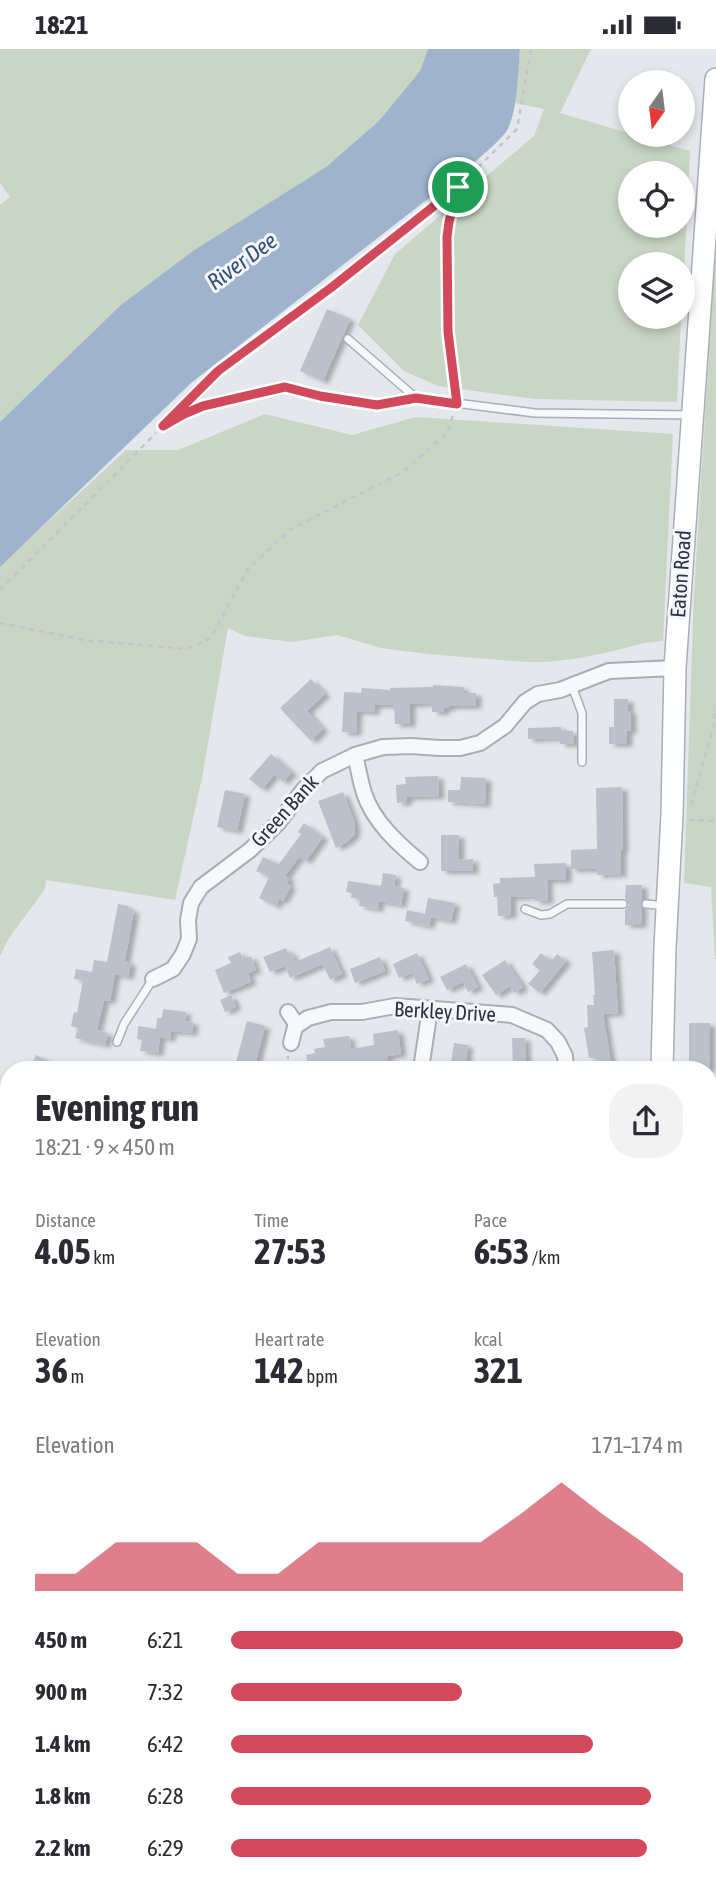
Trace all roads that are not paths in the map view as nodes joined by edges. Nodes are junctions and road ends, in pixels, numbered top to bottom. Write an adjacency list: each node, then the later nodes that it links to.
1 (716, 79): 4 (street, Eaton Road)
2 (348, 339): 3 (lane)
3 (416, 398): 4 (lane); 5 (lane)
4 (692, 415): 6 (street, Eaton Road)
5 (163, 426)
6 (675, 668): 7 (street, Green Bank); 21 (street, Eaton Road)
7 (572, 686): 8 (street, Green Bank); 9 (lane)
8 (355, 755): 10 (street); 13 (street, Green Bank)
9 (582, 762)
10 (420, 862)
11 (624, 904): 12 (lane)
12 (525, 909)
13 (153, 979): 17 (lane)
14 (430, 1009): 16 (street, Berkley Drive); 19 (street); 20 (street, Berkley Drive)
15 (288, 1012): 16 (street)
16 (297, 1025): 18 (street)
17 (117, 1042)
18 (290, 1043)
19 (422, 1061)
20 (565, 1061)
21 (662, 1061)

